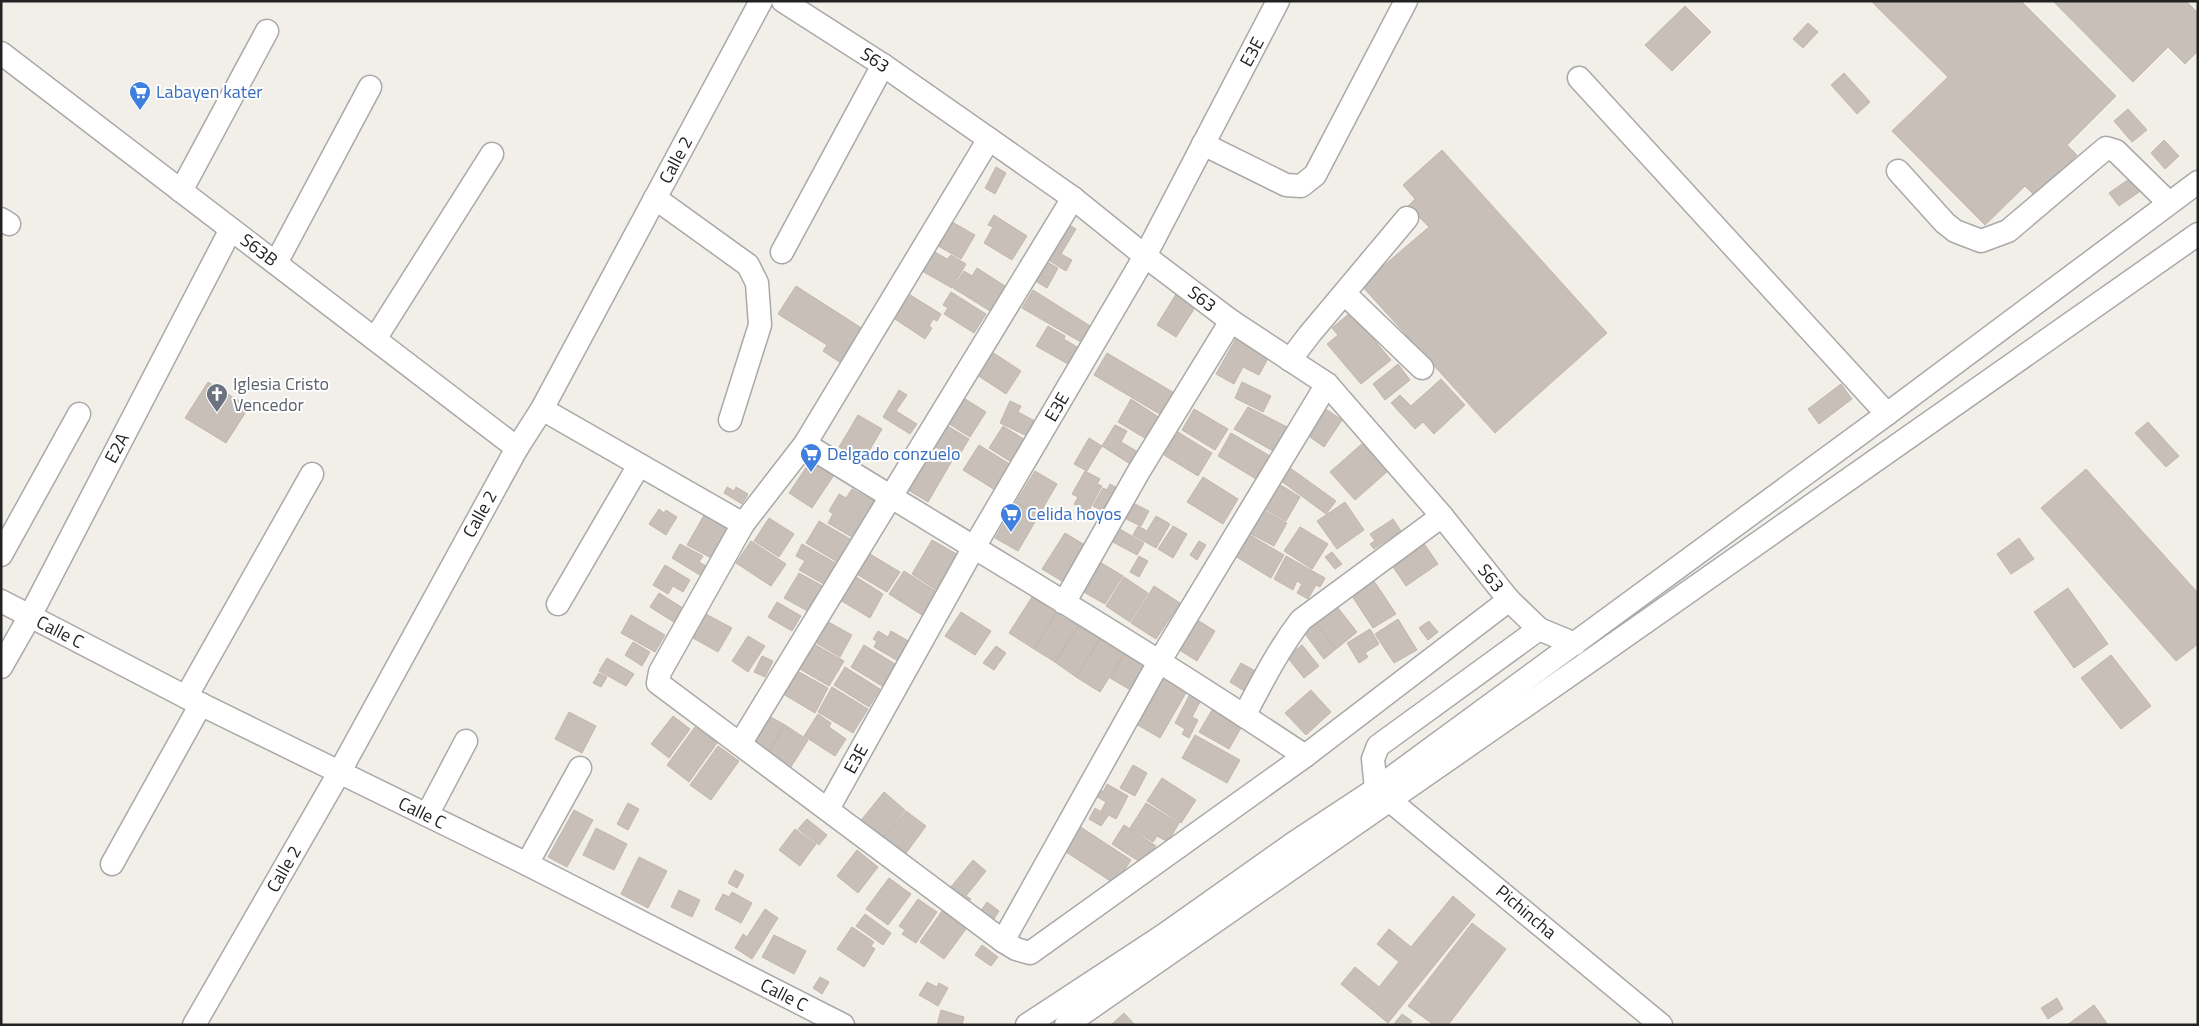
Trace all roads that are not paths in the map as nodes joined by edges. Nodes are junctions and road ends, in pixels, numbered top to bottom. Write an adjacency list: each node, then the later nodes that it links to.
1 (761, 1): 16 (street, Calle 2)
2 (783, 1): 7 (street, S63)
3 (1278, 1): 11 (street, E3E)
4 (1406, 1): 11 (street)
5 (267, 32): 15 (street)
6 (1, 53): 15 (street, S63B)
7 (883, 65): 10 (street, S63); 22 (street)
8 (1579, 78): 33 (street)
9 (370, 87): 24 (street)
10 (989, 139): 17 (street, S63); 35 (street)
11 (1203, 144): 23 (street, E3E)
12 (492, 154): 27 (street)
13 (1898, 171): 18 (street)
14 (2198, 182): 18 (street)
15 (181, 191): 20 (street, S63B)
16 (655, 198): 31 (street, Calle 2); 34 (street)
17 (1073, 198): 23 (street, S63); 39 (street)
18 (2169, 204): 33 (street)
19 (1407, 218): 25 (street)
20 (231, 229): 24 (street, S63B); 48 (street, E2A)
21 (2198, 234): 60 (street)
22 (782, 252)
23 (1145, 256): 26 (street, S63); 42 (street, E3E)
24 (276, 263): 27 (street, S63B)
25 (1345, 294): 28 (street); 29 (street)
26 (1231, 321): 28 (street, S63); 46 (street)
27 (375, 339): 36 (street, S63B)
28 (1290, 360): 30 (street, S63)
29 (1422, 368)
30 (1326, 384): 40 (street, S63); 51 (street)
31 (542, 409): 36 (street, Calle 2); 37 (street)
32 (79, 414): 43 (street)
33 (1887, 414): 50 (street)
34 (730, 420)
35 (805, 444): 39 (street); 41 (street)
36 (517, 448): 59 (street, Calle 2)
37 (640, 465): 41 (street); 47 (street)
38 (312, 474): 53 (street)
39 (891, 497): 42 (street); 56 (street)
40 (1442, 516): 44 (street, S63); 54 (street)
41 (744, 524): 56 (street)
42 (973, 548): 46 (street); 61 (street, E3E)
43 (1, 556)
44 (1509, 600): 49 (street, S63); 57 (street)
45 (1, 601): 48 (street, Calle C)
46 (1064, 603): 51 (street)
47 (558, 604)
48 (30, 616): 52 (street, E2A); 53 (street, Calle C)
49 (1539, 629): 50 (street, S63); 60 (street)
50 (1575, 644): 60 (street)
51 (1159, 662): 54 (street); 65 (street)
52 (1, 667)
53 (194, 701): 59 (street, Calle C); 63 (street)
54 (1244, 716): 57 (street)
55 (466, 741): 62 (street)
56 (740, 744): 61 (street)
57 (1305, 756): 65 (street)
58 (580, 768): 64 (street)
59 (339, 773): 62 (street, Calle C); 66 (street, Calle 2)
60 (1383, 795): 68 (street); 69 (street); 70 (street, Pichincha)
61 (828, 809): 65 (street)
62 (427, 815): 64 (street, Calle C)
63 (112, 864)
64 (527, 864): 67 (street, Calle C)
65 (1003, 941)
66 (194, 1025)
67 (843, 1025)
68 (1027, 1025)
69 (1066, 1025)
70 (1661, 1025)

